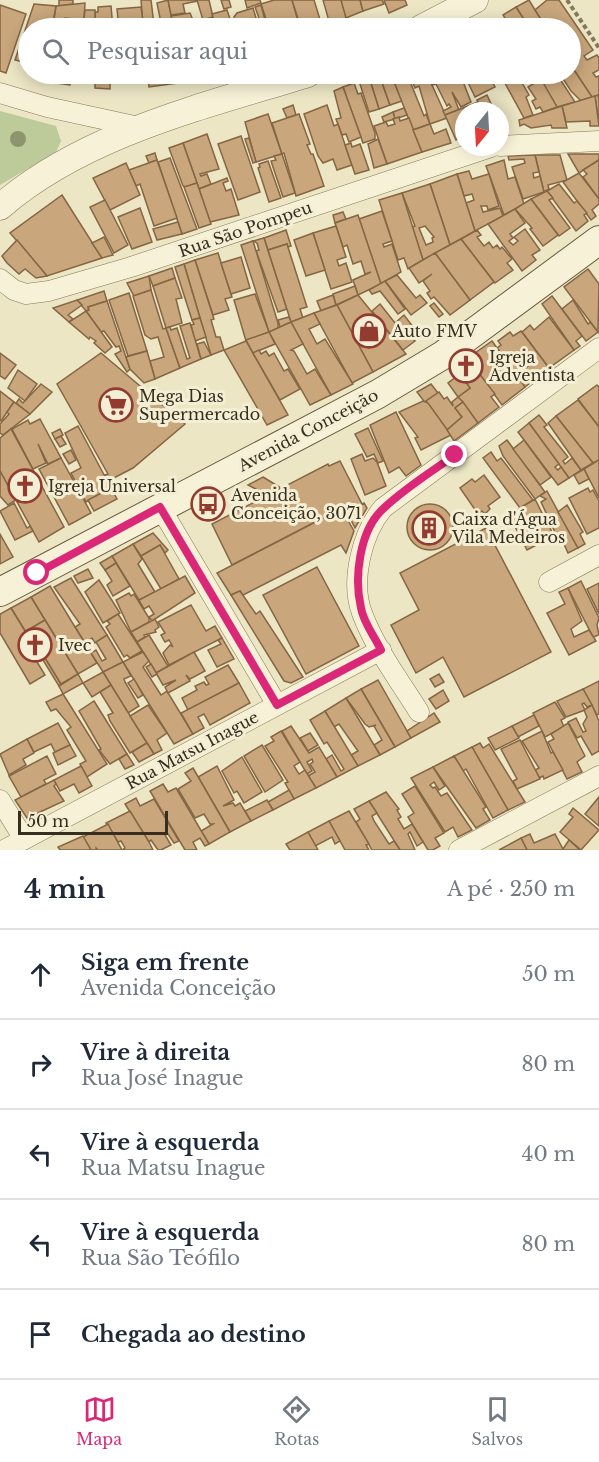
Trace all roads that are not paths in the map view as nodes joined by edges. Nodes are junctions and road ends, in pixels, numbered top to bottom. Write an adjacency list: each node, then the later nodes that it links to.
1 (475, 0): 2 (street)
2 (440, 18)
3 (276, 84): 5 (street)
4 (0, 93): 5 (street)
5 (139, 127): 9 (street)
6 (599, 141): 7 (street)
7 (509, 146)
8 (464, 156): 11 (street, Rua São Pompeu)
9 (0, 207)
10 (599, 240): 13 (main road, Avenida Conceição)
11 (0, 279)
12 (599, 348): 17 (street)
13 (160, 507): 16 (main road, Avenida Conceição); 18 (street)
14 (599, 555): 15 (street)
15 (549, 582)
16 (0, 592)
17 (381, 650): 18 (street, Rua Matsu Inague); 19 (street)
18 (277, 705): 22 (street, Rua Matsu Inague)
19 (419, 712)
20 (599, 776): 24 (street)
21 (0, 800): 22 (street)
22 (24, 839): 23 (street, Rua Matsu Inague)
23 (4, 850)
24 (459, 850)

